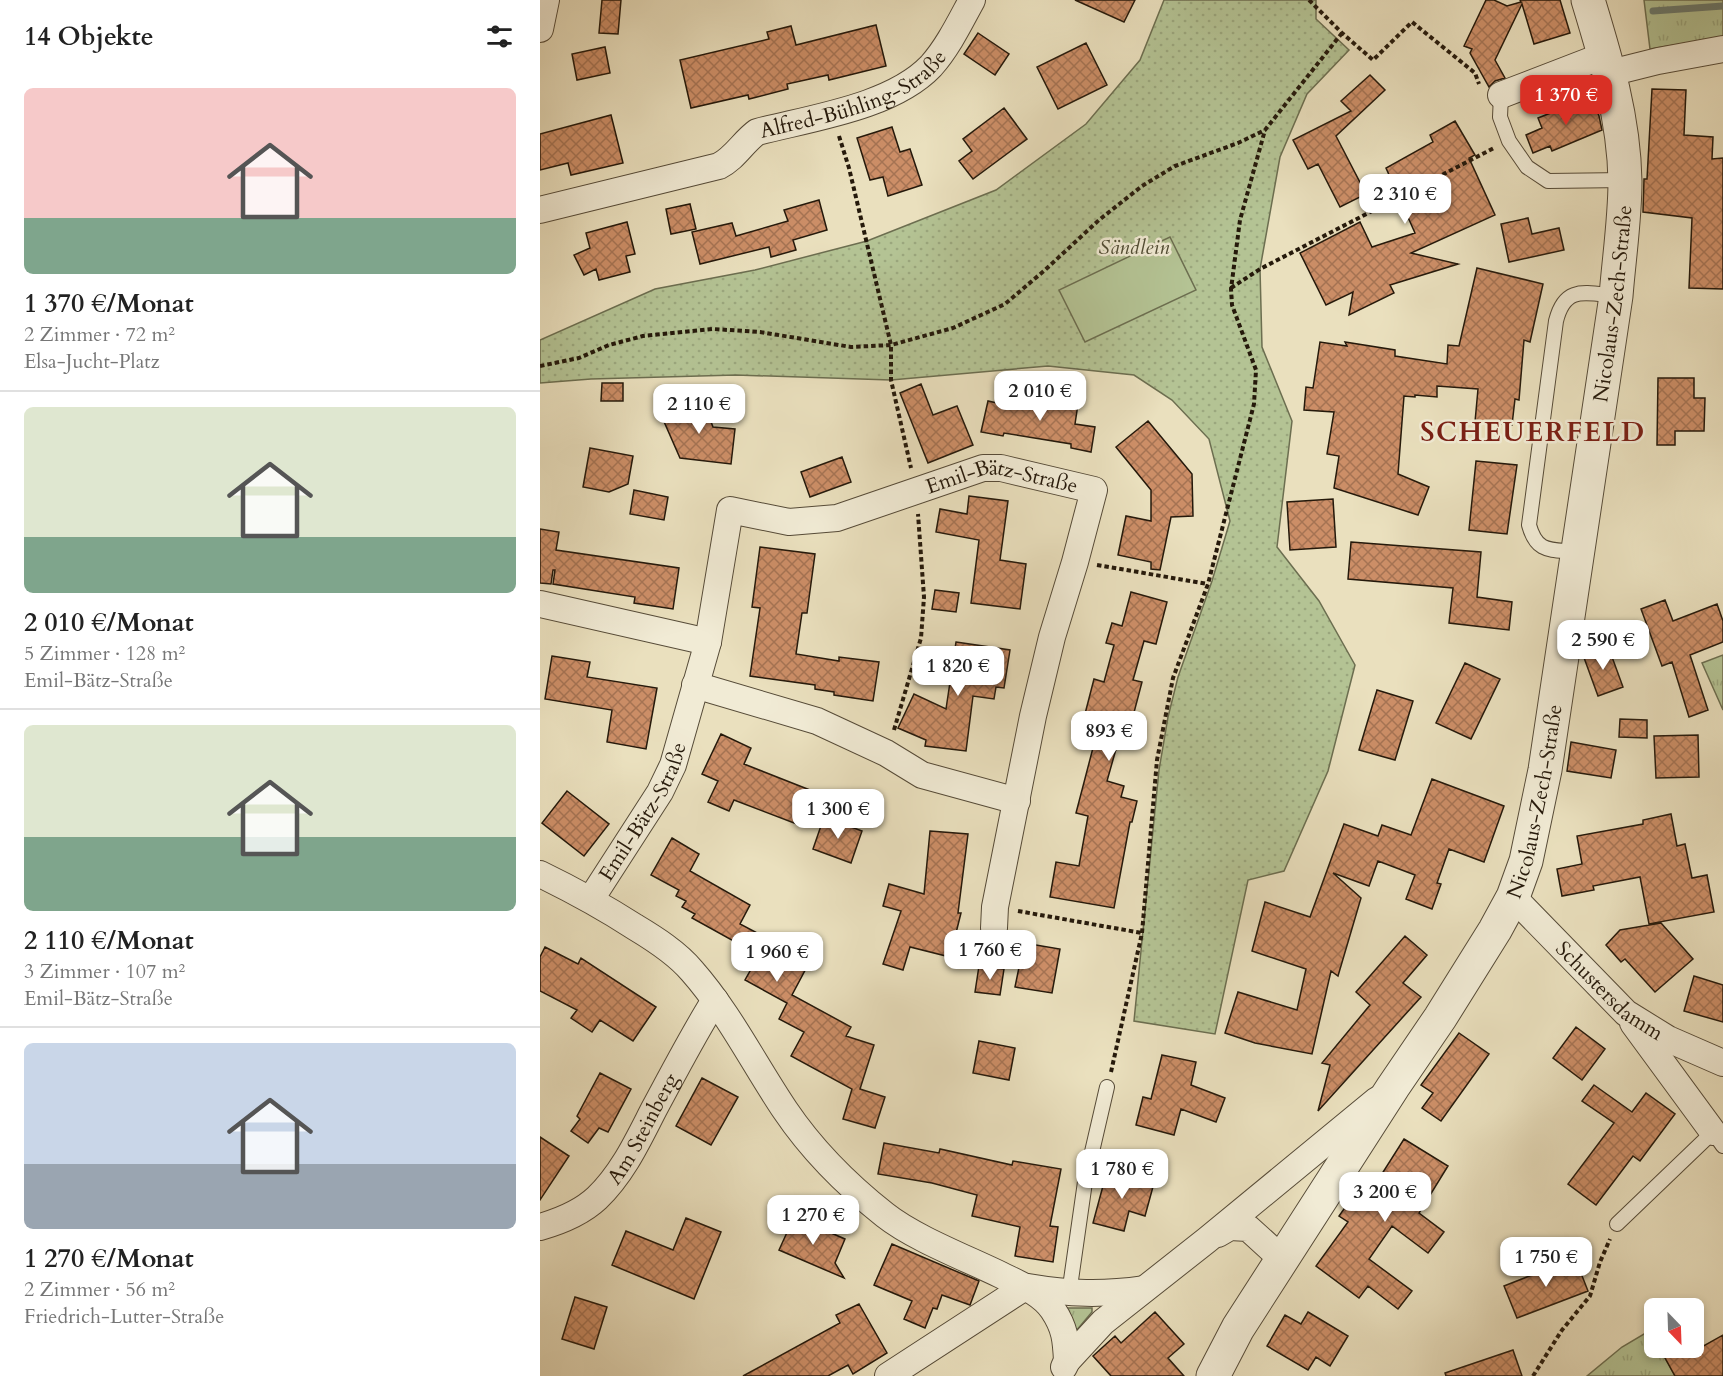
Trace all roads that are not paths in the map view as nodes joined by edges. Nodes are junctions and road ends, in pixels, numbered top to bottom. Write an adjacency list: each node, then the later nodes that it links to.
1 (546, 0): 4 (street)
2 (972, 0): 9 (street, Alfred-Bühling-Straße)
3 (1588, 0): 6 (street, Nicolaus-Zech-Straße)
4 (540, 29)
5 (1723, 49): 6 (street)
6 (1607, 64): 7 (street); 8 (street, Nicolaus-Zech-Straße)
7 (1492, 93): 8 (lane)
8 (1625, 180): 10 (street, Nicolaus-Zech-Straße)
9 (540, 210)
10 (1616, 296): 11 (street, Nicolaus-Zech-Straße); 11 (lane)
11 (1577, 552): 17 (street, Nicolaus-Zech-Straße)
12 (540, 604): 13 (street)
13 (708, 642): 14 (street, Emil-Bätz-Straße); 15 (street, Emil-Bätz-Straße)
14 (695, 686): 15 (street); 18 (street, Emil-Bätz-Straße)
15 (1017, 801): 19 (street, Emil-Bätz-Straße)
16 (540, 874): 18 (street)
17 (1513, 897): 21 (street, Schustersdamm); 24 (street, Nicolaus-Zech-Straße)
18 (591, 899): 20 (street)
19 (994, 928)
20 (715, 1000): 27 (street, Am Steinberg); 30 (street)
21 (1626, 1013): 22 (street, Schustersdamm); 25 (street)
22 (1723, 1063)
23 (1107, 1087): 32 (lane)
24 (1393, 1087): 28 (street); 29 (street, Nicolaus-Zech-Straße)
25 (1718, 1139): 26 (lane)
26 (1617, 1224)
27 (540, 1227)
28 (1207, 1240): 29 (street); 31 (street)
29 (1282, 1258): 35 (street, Nicolaus-Zech-Straße)
30 (1025, 1287): 32 (street); 33 (street); 34 (street)
31 (1144, 1289): 32 (street); 33 (street)
32 (1069, 1294)
33 (1064, 1369)
34 (888, 1376)
35 (1213, 1376)

